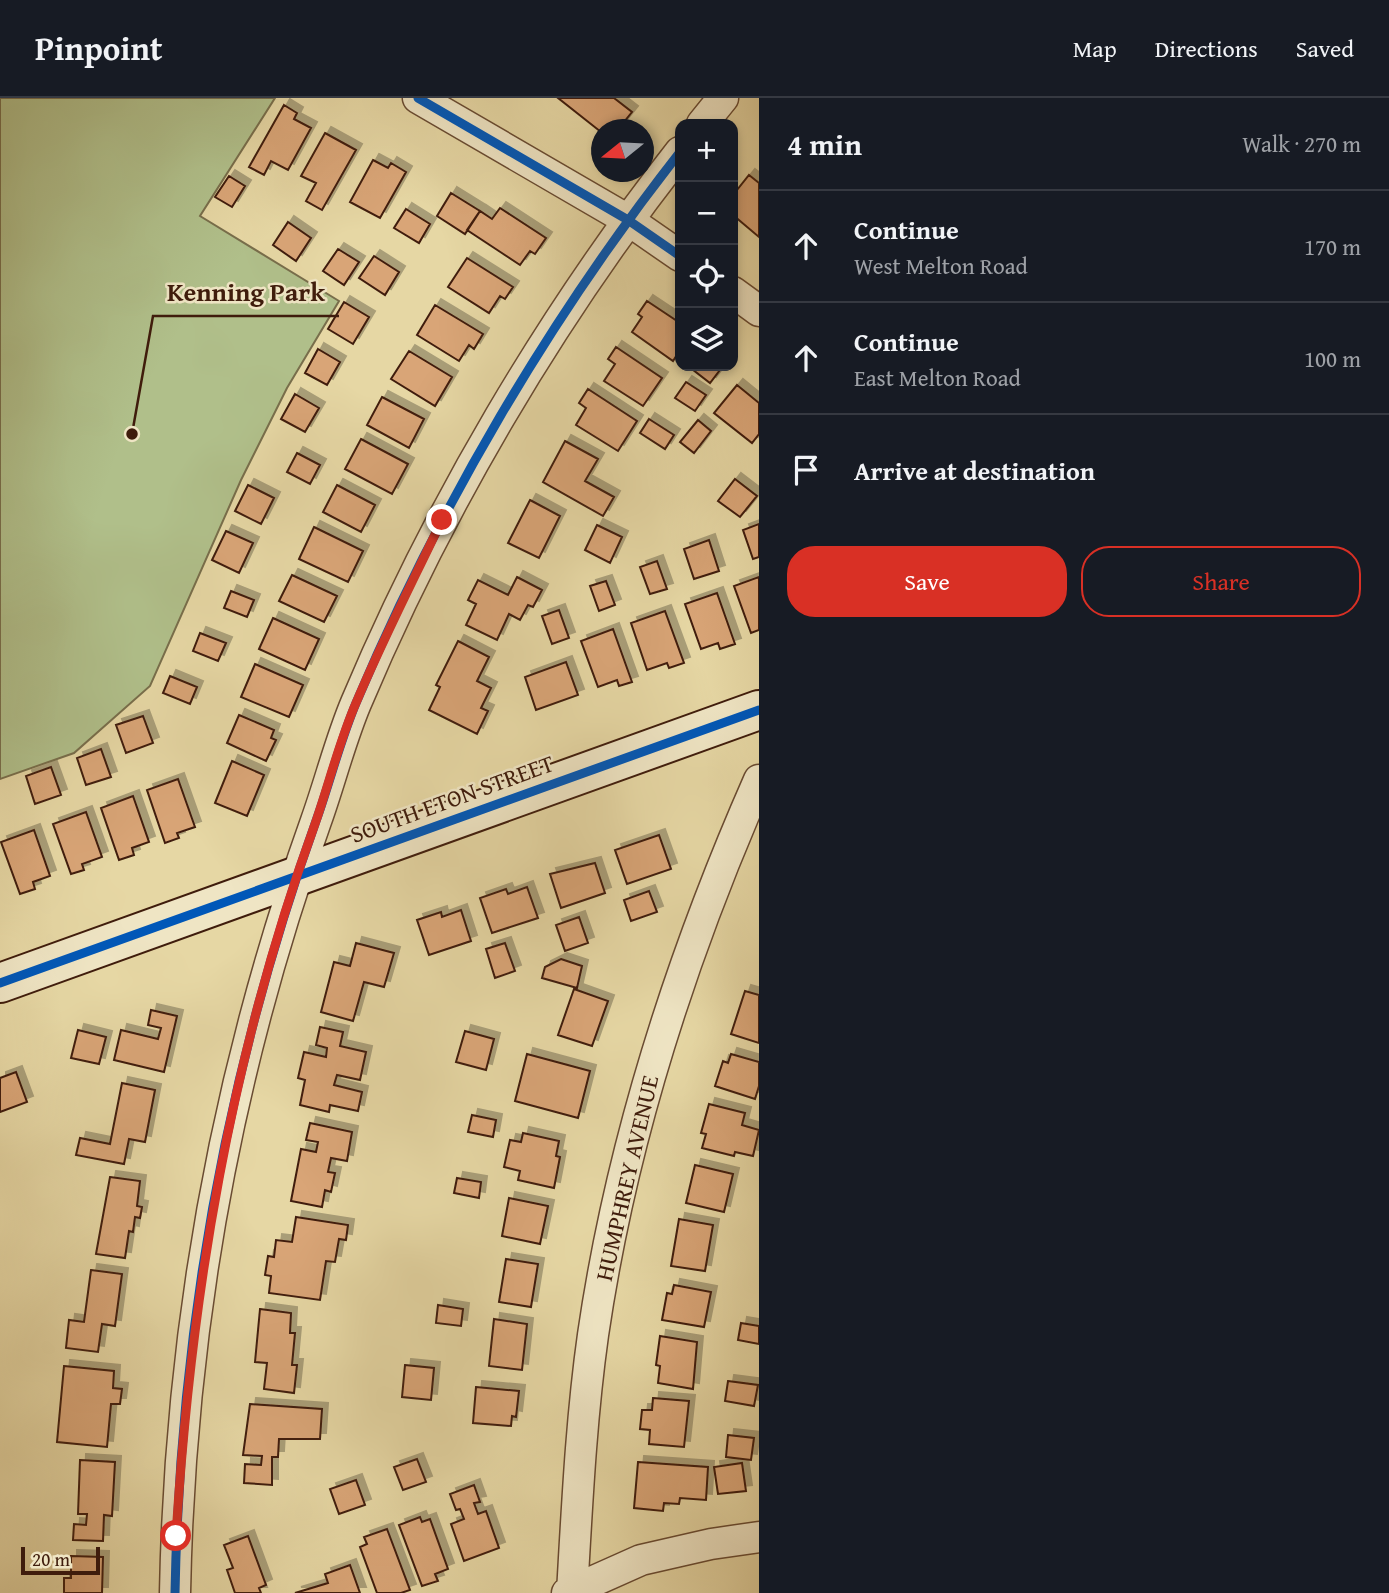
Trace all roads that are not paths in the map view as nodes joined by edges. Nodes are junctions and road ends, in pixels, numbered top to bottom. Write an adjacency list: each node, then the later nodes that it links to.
1 (418, 98): 5 (street)
2 (723, 98): 3 (street)
3 (706, 119)
4 (675, 159): 5 (street)
5 (628, 220): 6 (street); 11 (street)
6 (675, 253)
7 (738, 296): 8 (street)
8 (759, 311)
9 (759, 710): 11 (street, SOUTH ETON STREET)
10 (759, 780): 14 (street, HUMPHREY AVENUE)
11 (295, 876): 12 (street, SOUTH ETON STREET); 15 (street)
12 (0, 983)
13 (759, 1537): 14 (street)
14 (570, 1592)
15 (175, 1593)

